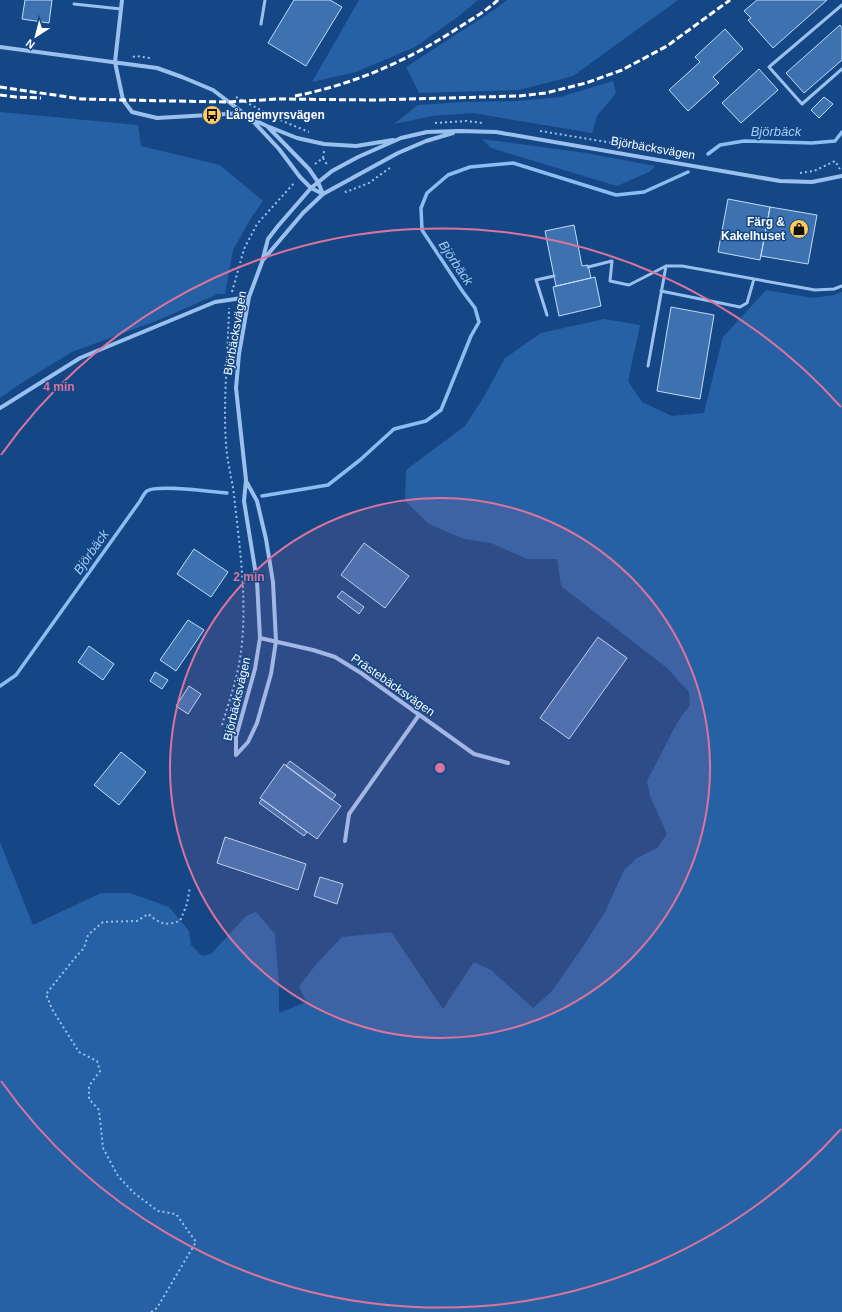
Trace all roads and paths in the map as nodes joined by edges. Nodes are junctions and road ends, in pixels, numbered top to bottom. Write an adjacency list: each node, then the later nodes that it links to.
1 (122, 0): 5 (street)
2 (265, 0): 6 (lane)
3 (74, 4): 5 (lane)
4 (842, 5): 9 (lane)
5 (121, 10): 8 (street)
6 (261, 24)
7 (0, 46): 8 (street)
8 (115, 62): 10 (street); 10 (street)
9 (842, 69)
10 (243, 113): 11 (street)
11 (250, 118): 12 (street); 19 (street)
12 (267, 126): 14 (street); 18 (street)
13 (459, 131): 14 (street, Björbäcksvägen); 17 (street, Björbäcksvägen); 20 (street, Björbäcksvägen)
14 (401, 138): 18 (street, Björbäcksvägen)
15 (835, 161): 16 (path)
16 (842, 173)
17 (842, 176)
18 (318, 182): 19 (street, Björbäcksvägen); 20 (street)
19 (311, 188): 20 (street); 21 (street, Björbäcksvägen)
20 (323, 194): 21 (street, Björbäcksvägen)
21 (262, 262): 28 (street, Björbäcksvägen)
22 (666, 266): 23 (lane); 25 (lane); 27 (lane)
23 (588, 267)
24 (554, 276): 29 (lane)
25 (754, 279): 26 (lane); 27 (lane)
26 (842, 286)
27 (661, 291): 30 (lane)
28 (249, 297): 31 (street); 32 (street, Björbäcksvägen)
29 (547, 315)
30 (648, 366)
31 (0, 408)
32 (246, 480): 33 (street, Björbäcksvägen); 34 (street, Björbäcksvägen)
33 (260, 638): 34 (street, Prästebäcksvägen); 34 (street, Björbäcksvägen)
34 (276, 641): 35 (street, Prästebäcksvägen)
35 (419, 715): 36 (street, Prästebäcksvägen); 37 (street)
36 (508, 763)
37 (345, 841)
38 (190, 887): 39 (path)
39 (151, 1312)

